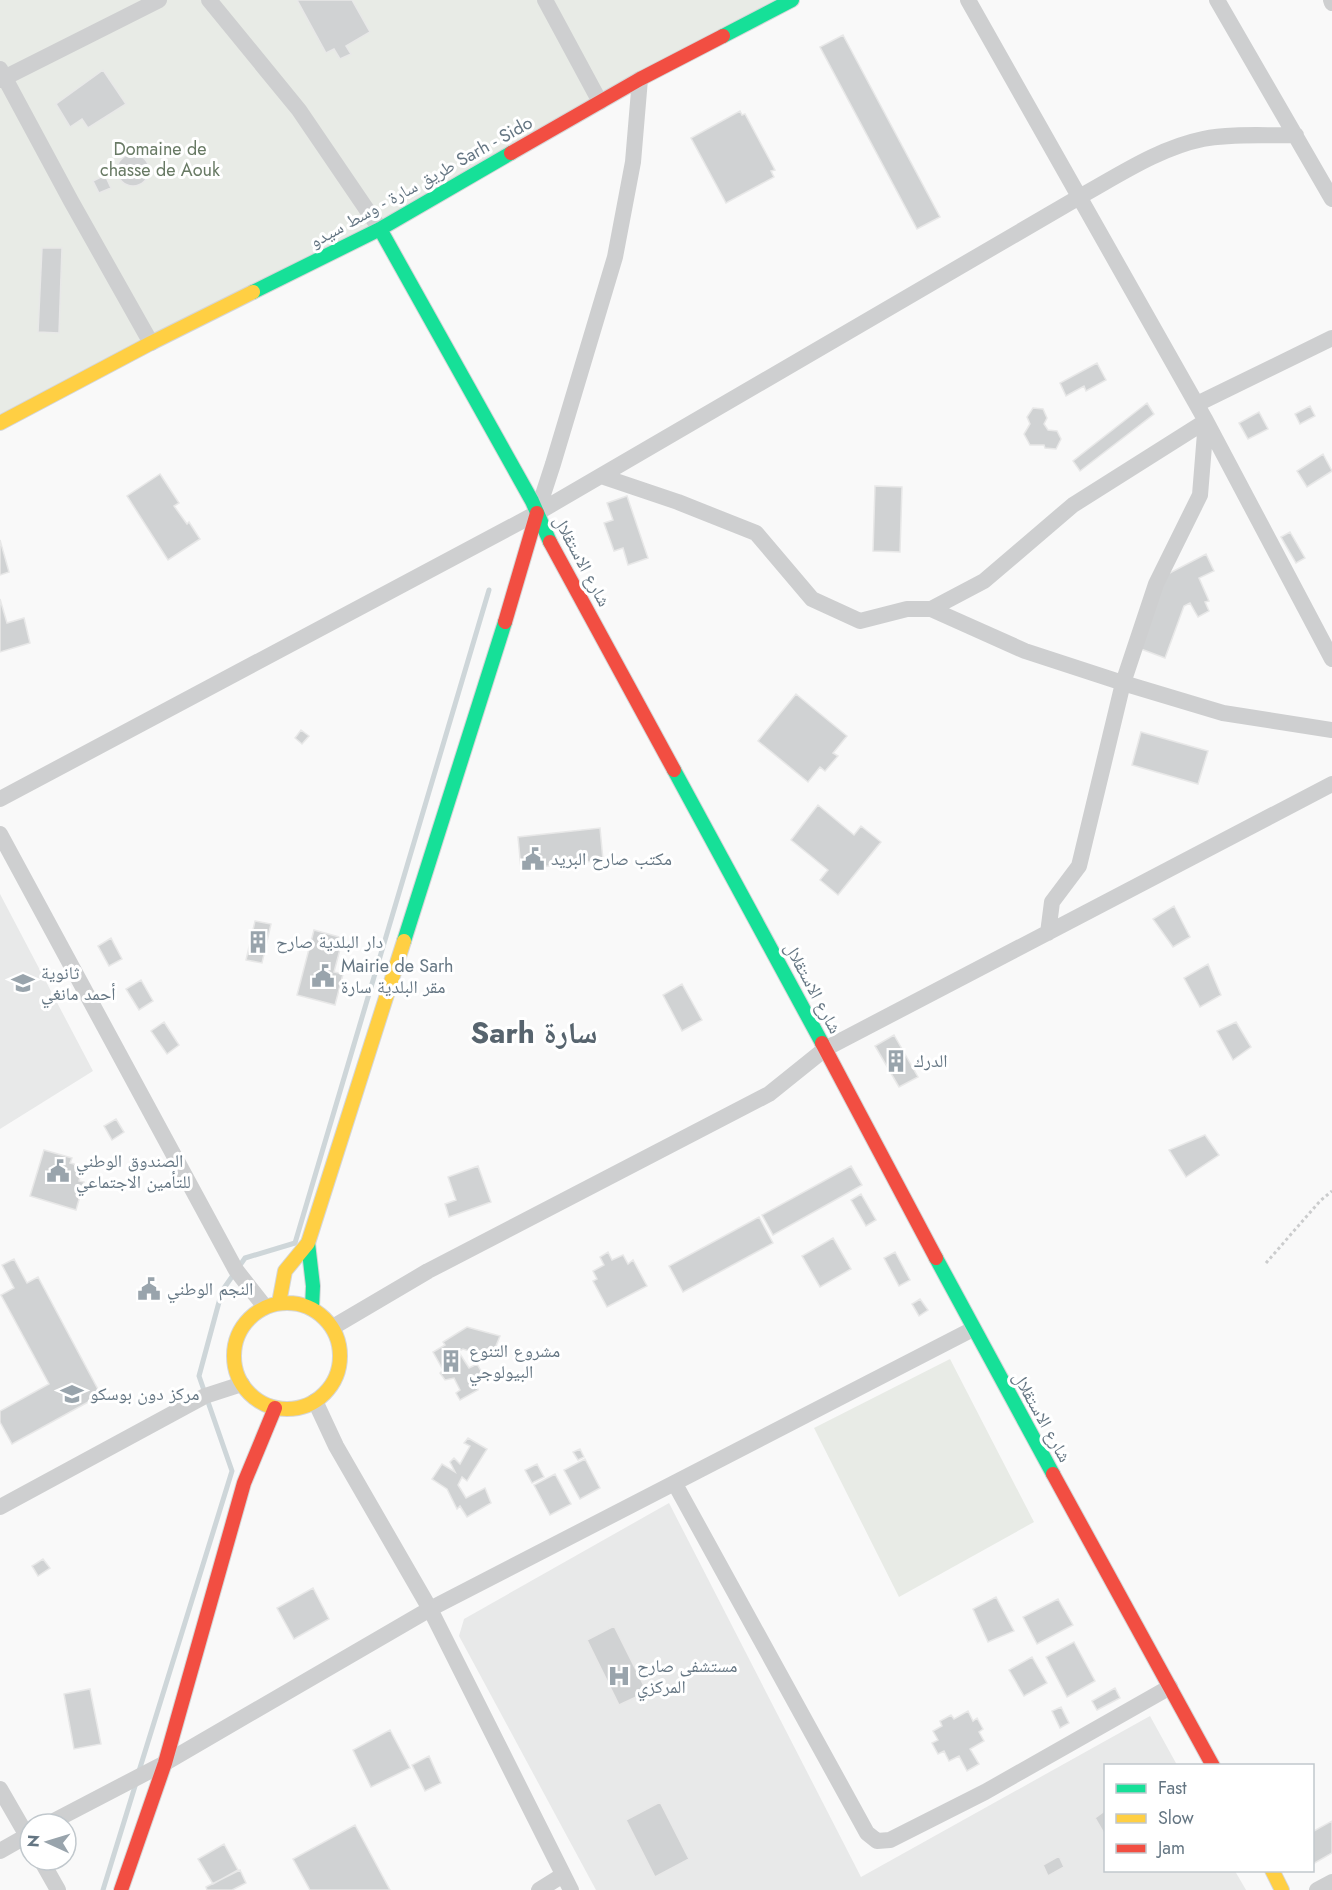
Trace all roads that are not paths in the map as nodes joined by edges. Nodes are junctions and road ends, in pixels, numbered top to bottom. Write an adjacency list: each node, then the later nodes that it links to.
1 (159, 0): 7 (street)
2 (209, 0): 13 (street)
3 (545, 0): 9 (street)
4 (792, 0): 8 (street, طريق سارة - وسط سيدو Sarh - Sido)
5 (968, 0): 11 (street)
6 (1216, 0): 10 (street)
7 (2, 75): 15 (street)
8 (640, 79): 9 (street, طريق سارة - وسط سيدو Sarh - Sido); 20 (street)
9 (600, 102): 13 (street, طريق سارة - وسط سيدو Sarh - Sido)
10 (1296, 135): 11 (street); 12 (street)
11 (1081, 196): 16 (street); 19 (street)
12 (1332, 199)
13 (380, 229): 15 (street, طريق سارة - وسط سيدو Sarh - Sido); 20 (street, شارع الاستقلال)
14 (1332, 338): 16 (street)
15 (151, 343): 18 (street, طريق سارة - وسط سيدو Sarh - Sido)
16 (1197, 404): 17 (street)
17 (1206, 421): 21 (street); 22 (street); 23 (street)
18 (0, 423)
19 (601, 476): 20 (street); 21 (street)
20 (537, 513): 26 (street); 29 (street, شارع الاستقلال); 30 (street)
21 (931, 609): 23 (street)
22 (1332, 659)
23 (1123, 683): 24 (street); 28 (street)
24 (1332, 730)
25 (1332, 784): 28 (street)
26 (0, 799)
27 (0, 834): 31 (street)
28 (1048, 933): 29 (street)
29 (825, 1049): 33 (street); 34 (street, شارع الاستقلال)
30 (308, 1243): 31 (street); 32 (street)
31 (272, 1305): 32 (street); 35 (street)
32 (312, 1308): 33 (street)
33 (333, 1327): 36 (street)
34 (973, 1329): 38 (street); 41 (street, شارع الاستقلال)
35 (242, 1384): 37 (street); 39 (street)
36 (315, 1401): 37 (street); 40 (street)
37 (275, 1408): 42 (street)
38 (675, 1484): 40 (street); 41 (street)
39 (0, 1507)
40 (430, 1609): 42 (street); 52 (street)
41 (1170, 1687): 43 (street, شارع الاستقلال)
42 (165, 1763): 45 (street); 54 (street)
43 (1212, 1764)
44 (0, 1789): 46 (street)
45 (71, 1812)
46 (18, 1819)
47 (18, 1842): 48 (street)
48 (0, 1851)
49 (48, 1872): 53 (street)
50 (1273, 1872): 56 (street)
51 (1332, 1882): 57 (street)
52 (567, 1883): 55 (street)
53 (58, 1890)
54 (121, 1890)
55 (539, 1890)
56 (1282, 1890)
57 (1317, 1890)

